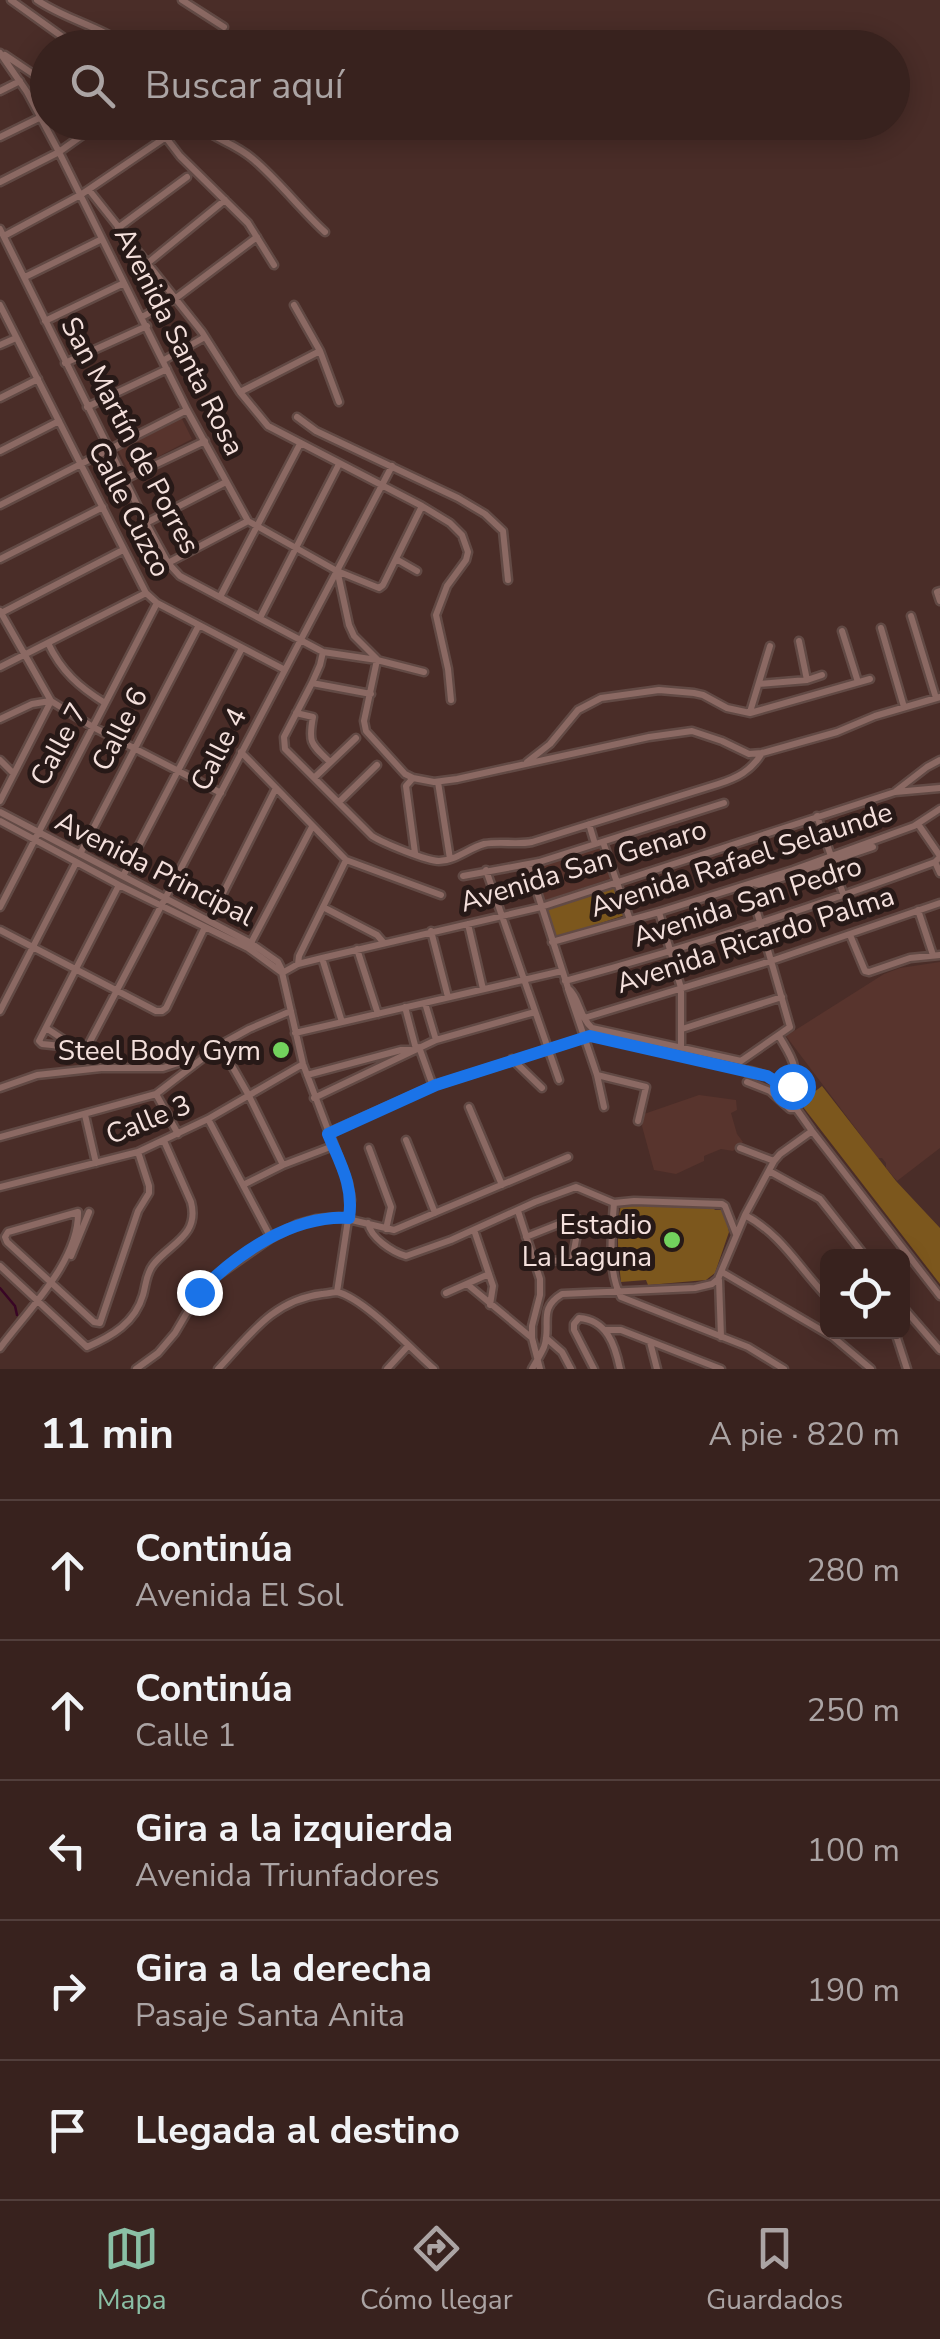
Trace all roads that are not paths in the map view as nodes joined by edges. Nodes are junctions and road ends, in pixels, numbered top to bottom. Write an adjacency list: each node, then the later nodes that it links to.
1 (11, 0): 5 (street)
2 (37, 0): 6 (street)
3 (182, 0): 4 (street)
4 (224, 27)
5 (53, 30)
6 (97, 30)
7 (0, 52): 8 (street); 9 (street, Avenida Santa Rosa)
8 (30, 72)
9 (20, 81): 10 (street); 11 (street, Avenida Santa Rosa)
10 (0, 91)
11 (30, 98)
12 (30, 122): 13 (street)
13 (0, 137)
14 (54, 140): 19 (street, Avenida Santa Rosa)
15 (77, 140): 19 (street)
16 (156, 140): 22 (street)
17 (168, 140): 23 (street)
18 (225, 140): 26 (street)
19 (60, 152): 21 (street); 22 (street, Avenida Santa Rosa)
20 (187, 177): 24 (street)
21 (0, 182)
22 (85, 192): 24 (street); 25 (street); 28 (street, Avenida Santa Rosa)
23 (226, 200): 27 (street); 29 (street)
24 (118, 228): 29 (street)
25 (2, 232): 31 (street, San Martín de Porres)
26 (324, 232)
27 (258, 237): 30 (street); 33 (street)
28 (102, 239): 31 (street); 32 (street, Avenida Santa Rosa)
29 (148, 262): 33 (street)
30 (274, 265)
31 (25, 277): 37 (street, San Martín de Porres)
32 (124, 283): 36 (street, Avenida Santa Rosa); 37 (street)
33 (176, 298): 36 (street); 39 (street)
34 (294, 304): 42 (street)
35 (0, 305): 40 (street, Calle Cuzco)
36 (142, 317): 38 (street, Avenida Santa Rosa)
37 (46, 321): 43 (street, San Martín de Porres)
38 (147, 326): 43 (street); 44 (street, Avenida Santa Rosa)
39 (205, 337): 44 (street); 46 (street)
40 (16, 338): 41 (street); 45 (street, Calle Cuzco)
41 (0, 345)
42 (320, 351): 46 (street); 48 (street)
43 (65, 363): 49 (street, San Martín de Porres)
44 (165, 364): 49 (street); 50 (street, Avenida Santa Rosa)
45 (38, 380): 47 (street); 52 (street, Calle Cuzco)
46 (240, 392): 54 (street)
47 (0, 398)
48 (339, 402)
49 (87, 407): 55 (street, San Martín de Porres)
50 (187, 410): 53 (street, Avenida Santa Rosa); 55 (street)
51 (297, 416): 59 (street)
52 (60, 421): 56 (street); 57 (street, Calle Cuzco)
53 (205, 440): 60 (street); 61 (street, Avenida Santa Rosa)
54 (300, 444): 58 (street); 67 (street)
55 (110, 450): 57 (street); 60 (street, San Martín de Porres)
56 (0, 451)
57 (81, 464): 63 (street); 65 (street, Calle Cuzco)
58 (340, 464): 62 (street); 69 (street)
59 (392, 466): 62 (street, Calle 4); 75 (street)
60 (125, 479): 66 (street, San Martín de Porres)
61 (226, 482): 66 (street); 67 (street, Avenida Santa Rosa)
62 (381, 486): 64 (street); 74 (street, Calle 4)
63 (0, 505)
64 (422, 506): 71 (street); 107 (street)
65 (103, 508): 68 (street, Calle Cuzco); 70 (street)
66 (146, 523): 72 (street, San Martín de Porres)
67 (252, 524): 69 (street); 72 (street); 78 (street)
68 (124, 550): 77 (street, Calle Cuzco); 81 (street)
69 (296, 550): 74 (street); 83 (street)
70 (0, 559)
71 (396, 560): 73 (street); 74 (street)
72 (168, 563): 78 (street, San Martín de Porres)
73 (417, 571)
74 (337, 572): 87 (street, Calle 4); 94 (street)
75 (508, 580)
76 (940, 591): 79 (street)
77 (146, 593): 80 (street, Calle Cuzco); 89 (street)
78 (220, 597): 83 (street, San Martín de Porres)
79 (940, 601)
80 (156, 603): 84 (street, Calle Cuzco); 109 (street, Calle 7)
81 (0, 612): 93 (street)
82 (911, 616): 105 (street)
83 (260, 618): 87 (street, San Martín de Porres)
84 (199, 625): 91 (street, Calle Cuzco); 116 (street, Calle 6)
85 (881, 628): 110 (street)
86 (842, 630): 101 (street)
87 (300, 640): 92 (street, San Martín de Porres); 96 (street, Calle 4)
88 (799, 641): 100 (street)
89 (48, 643): 93 (street); 109 (street)
90 (770, 646): 103 (street)
91 (242, 648): 96 (street, Calle Cuzco); 124 (street)
92 (323, 652): 94 (street, San Martín de Porres); 102 (street)
93 (23, 656): 95 (street); 108 (street)
94 (377, 660): 97 (street, San Martín de Porres); 104 (street)
95 (0, 667)
96 (285, 670): 117 (street, Calle 4)
97 (424, 672)
98 (822, 676): 100 (street)
99 (870, 679): 101 (street)
100 (805, 680): 103 (street); 106 (street)
101 (858, 682): 106 (street)
102 (312, 683): 104 (street); 111 (street)
103 (758, 684): 112 (street)
104 (370, 694): 127 (street)
105 (938, 697): 110 (street)
106 (806, 698): 112 (street)
107 (451, 700)
108 (51, 701): 113 (street); 114 (street); 125 (street)
109 (105, 703): 114 (street, Calle 7)
110 (904, 707): 118 (street)
111 (296, 713): 121 (street); 126 (street)
112 (750, 713): 123 (street)
113 (0, 719)
114 (93, 727): 116 (street); 143 (street, Calle 7)
115 (356, 738): 121 (street)
116 (135, 748): 124 (street); 147 (street, Calle 6)
117 (241, 752): 129 (street); 132 (street, Calle 4)
118 (762, 752): 123 (street); 140 (street)
119 (0, 760): 125 (street)
120 (940, 760): 131 (street)
121 (330, 762): 126 (street)
122 (377, 765): 134 (street)
123 (522, 766): 128 (street)
124 (178, 771): 132 (street); 156 (street)
125 (14, 774): 133 (street)
126 (314, 778): 134 (street)
127 (412, 778): 128 (street); 146 (street)
128 (438, 782): 149 (street)
129 (276, 788): 142 (street); 173 (street)
130 (940, 788): 131 (street)
131 (895, 792): 138 (street, Avenida San Genaro)
132 (221, 793): 164 (street, Calle 4)
133 (0, 801)
134 (338, 803): 146 (street)
135 (724, 803): 144 (street)
136 (940, 808): 141 (street, Avenida Rafael Selaunde)
137 (0, 812): 143 (street, Avenida Principal)
138 (817, 816): 150 (street); 158 (street, Avenida San Genaro)
139 (0, 821): 143 (street, Avenida Principal)
140 (589, 824): 144 (street); 149 (street)
141 (918, 824): 148 (street); 150 (street, Avenida Rafael Selaunde)
142 (312, 827): 151 (street); 180 (street)
143 (35, 836): 147 (street, Avenida Principal); 152 (street, Avenida Principal); 165 (street, Calle 7)
144 (599, 843): 153 (street); 158 (street)
145 (873, 848): 150 (street)
146 (415, 853): 149 (street)
147 (80, 854): 156 (street, Avenida Principal)
148 (938, 858): 155 (street); 162 (street, Avenida San Pedro)
149 (450, 859)
150 (831, 859): 159 (street, Avenida Rafael Selaunde); 162 (street)
151 (346, 860): 161 (street); 166 (street)
152 (76, 863): 160 (street, Avenida Principal); 181 (street)
153 (528, 864): 154 (street); 167 (street)
154 (486, 870): 157 (street); 170 (street)
155 (940, 873)
156 (123, 876): 164 (street, Avenida Principal)
157 (464, 876)
158 (617, 881): 167 (street, Avenida San Genaro); 171 (street)
159 (750, 883): 169 (street, Avenida Rafael Selaunde); 172 (street)
160 (118, 885): 164 (street, Avenida Principal); 188 (street)
161 (441, 896)
162 (844, 896): 172 (street, Avenida San Pedro)
163 (940, 902): 168 (street, Avenida Ricardo Palma)
164 (164, 903): 173 (street, Avenida Principal); 195 (street, Calle 4)
165 (0, 907)
166 (323, 907): 178 (street); 187 (street)
167 (541, 907): 170 (street, Avenida San Genaro); 179 (street)
168 (918, 910): 177 (street, Avenida Ricardo Palma); 184 (street)
169 (659, 912): 171 (street, Avenida Rafael Selaunde); 183 (street)
170 (502, 916): 174 (street, Avenida San Genaro); 191 (street)
171 (630, 920): 179 (street, Avenida Rafael Selaunde)
172 (760, 923): 183 (street, Avenida San Pedro); 186 (street)
173 (207, 924): 180 (street, Avenida Principal); 190 (street, Avenida Principal); 195 (street)
174 (468, 924): 176 (street, Avenida San Genaro); 194 (street)
175 (0, 930): 181 (street)
176 (432, 932): 178 (street, Avenida San Genaro); 196 (street)
177 (850, 935): 184 (street); 186 (street, Avenida Ricardo Palma)
178 (383, 942): 182 (street, Avenida San Genaro)
179 (552, 942): 189 (street)
180 (251, 943): 190 (street, Avenida Principal)
181 (33, 946): 188 (street); 199 (street)
182 (357, 949): 185 (street, Avenida San Genaro); 203 (street)
183 (670, 951): 192 (street, Avenida San Pedro); 193 (street)
184 (936, 955)
185 (322, 958): 187 (street, Avenida San Genaro); 205 (street)
186 (772, 960): 193 (street, Avenida Ricardo Palma); 197 (street)
187 (298, 964): 190 (street, Avenida San Genaro)
188 (76, 969): 195 (street); 206 (street)
189 (562, 971): 191 (street); 192 (street)
190 (282, 973): 201 (street)
191 (524, 979): 194 (street); 202 (street)
192 (566, 984): 204 (street); 210 (street)
193 (681, 988): 204 (street, Avenida Ricardo Palma); 207 (street)
194 (483, 989): 196 (street)
195 (118, 992): 216 (street, Calle 4)
196 (448, 997): 198 (street)
197 (782, 997): 207 (street); 209 (street)
198 (424, 1003): 200 (street); 211 (street)
199 (1, 1007)
200 (405, 1007): 203 (street); 213 (street)
201 (292, 1011): 208 (street); 212 (street)
202 (535, 1012): 211 (street); 214 (street)
203 (378, 1014): 205 (street)
204 (584, 1018): 215 (street)
205 (342, 1022): 208 (street)
206 (46, 1028): 216 (street); 216 (street)
207 (682, 1029): 215 (street)
208 (296, 1034): 219 (street)
209 (779, 1036): 215 (street); 229 (street)
210 (584, 1038): 214 (street); 221 (street); 229 (street)
211 (436, 1040): 213 (street)
212 (220, 1045): 218 (street); 228 (street)
213 (416, 1048): 220 (street); 224 (street); 230 (street)
214 (548, 1048): 217 (street); 222 (street)
215 (681, 1048)
216 (80, 1050)
217 (512, 1060): 224 (street); 226 (street)
218 (194, 1064): 225 (street); 227 (street)
219 (302, 1064): 220 (street); 228 (street, Calle 3)
220 (306, 1075): 230 (street)
221 (597, 1075): 232 (street); 236 (street)
222 (558, 1080)
223 (747, 1082): 233 (street)
224 (433, 1086): 239 (street)
225 (0, 1088)
226 (542, 1088)
227 (156, 1094): 234 (street); 238 (street)
228 (248, 1094): 235 (street, Calle 3); 250 (street)
229 (788, 1096): 233 (street)
230 (314, 1098): 239 (street)
231 (469, 1106): 253 (street)
232 (604, 1107)
233 (796, 1109): 237 (street)
234 (84, 1115): 240 (street); 249 (street)
235 (208, 1119): 238 (street, Calle 3); 252 (street)
236 (638, 1122)
237 (812, 1131): 248 (street); 281 (street)
238 (178, 1134): 242 (street, Calle 3)
239 (328, 1134): 243 (street)
240 (0, 1137)
241 (406, 1140): 258 (street)
242 (164, 1141): 246 (street, Calle 3); 282 (street)
243 (333, 1146): 250 (street); 260 (street)
244 (369, 1148): 262 (street)
245 (740, 1148): 248 (street)
246 (138, 1152): 249 (street, Calle 3); 275 (street)
247 (568, 1157): 253 (street)
248 (774, 1162): 251 (street)
249 (96, 1164): 254 (street, Calle 3)
250 (283, 1165): 252 (street)
251 (770, 1171): 259 (street); 267 (street)
252 (243, 1185): 266 (street)
253 (502, 1185): 258 (street)
254 (0, 1188)
255 (614, 1203): 256 (street); 264 (street); 280 (street)
256 (518, 1211): 263 (street); 265 (street)
257 (89, 1212): 272 (street)
258 (434, 1213): 262 (street)
259 (745, 1214): 264 (street); 277 (street)
260 (349, 1218): 261 (street); 266 (street); 278 (street)
261 (368, 1223): 262 (street); 263 (street)
262 (386, 1229)
263 (474, 1230): 273 (street)
264 (737, 1235): 274 (street)
265 (526, 1237): 268 (street); 269 (street)
266 (271, 1238): 297 (street)
267 (859, 1249)
268 (535, 1260): 269 (street); 288 (street)
269 (572, 1262): 270 (street)
270 (598, 1262)
271 (0, 1266): 282 (street)
272 (62, 1269): 275 (street); 275 (street)
273 (490, 1274): 276 (street); 283 (street)
274 (720, 1276): 280 (street); 285 (street); 287 (street)
275 (51, 1282): 282 (street)
276 (467, 1284): 279 (street); 283 (street)
277 (820, 1291)
278 (337, 1292): 293 (street); 298 (street)
279 (446, 1292)
280 (617, 1292): 287 (street); 289 (street)
281 (940, 1296)
282 (36, 1301): 294 (street)
283 (490, 1305): 288 (street)
284 (910, 1315): 295 (street)
285 (820, 1326)
286 (605, 1330): 292 (street); 302 (street); 303 (street)
287 (721, 1337): 306 (street)
288 (532, 1338): 296 (street)
289 (546, 1338): 296 (street); 301 (street)
290 (840, 1339): 307 (street)
291 (897, 1339): 308 (street)
292 (650, 1342): 304 (street); 305 (street)
293 (408, 1346): 299 (street); 300 (street)
294 (0, 1348)
295 (940, 1350)
296 (536, 1366)
297 (136, 1369)
298 (218, 1369)
299 (387, 1369)
300 (434, 1369)
301 (571, 1369)
302 (594, 1369)
303 (620, 1369)
304 (656, 1369)
305 (722, 1369)
306 (784, 1369)
307 (871, 1369)
308 (907, 1369)

